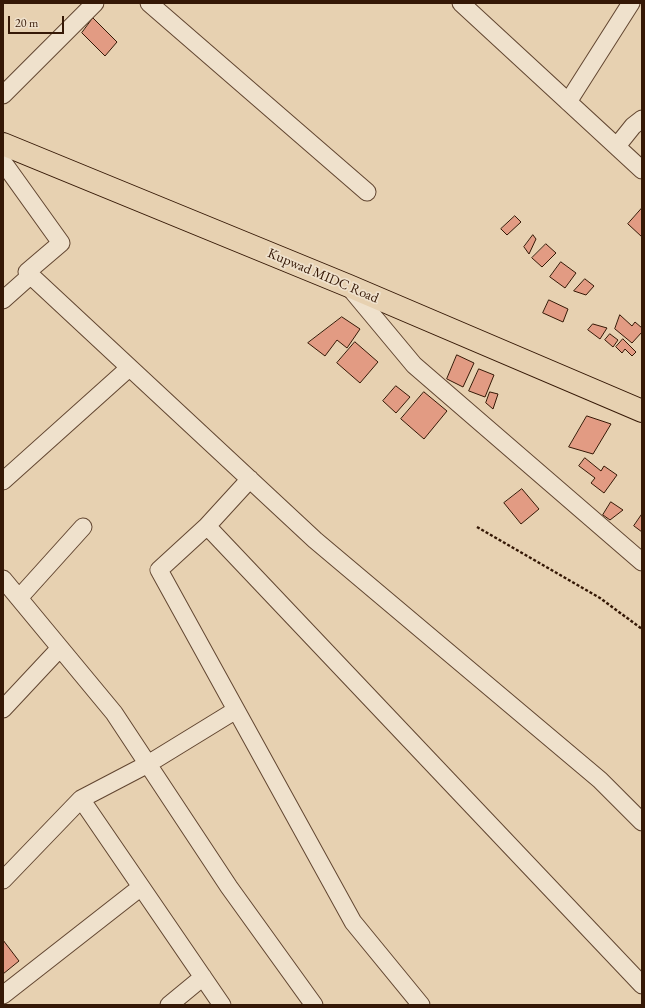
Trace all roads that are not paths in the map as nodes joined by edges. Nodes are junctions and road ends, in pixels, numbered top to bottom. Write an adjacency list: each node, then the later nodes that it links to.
1 (95, 3): 5 (street)
2 (149, 3): 12 (street)
3 (461, 3): 6 (street)
4 (631, 3): 6 (street)
5 (3, 95)
6 (568, 102): 9 (street)
7 (642, 119): 9 (street)
8 (3, 144): 14 (main road, Kupwad MIDC Road)
9 (617, 146): 11 (street)
10 (3, 162): 13 (street)
11 (642, 170)
12 (367, 192)
13 (31, 275): 15 (street); 16 (street)
14 (349, 286): 17 (main road, Kupwad MIDC Road); 22 (street)
15 (3, 300)
16 (129, 368): 18 (street); 19 (street)
17 (642, 411)
18 (250, 479): 20 (street); 30 (street)
19 (3, 481)
20 (207, 526): 27 (street); 34 (street)
21 (83, 527): 24 (street)
22 (642, 562)
23 (3, 579): 24 (street)
24 (19, 598): 25 (street)
25 (60, 648): 26 (street); 28 (street)
26 (3, 709)
27 (236, 710): 28 (street); 39 (street)
28 (148, 764): 29 (street); 38 (street)
29 (81, 799): 31 (street); 32 (street)
30 (642, 822)
31 (3, 880)
32 (141, 887): 33 (street); 35 (street)
33 (203, 977): 36 (street); 37 (street)
34 (642, 985)
35 (3, 995)
36 (169, 1005)
37 (222, 1005)
38 (314, 1005)
39 (421, 1005)

